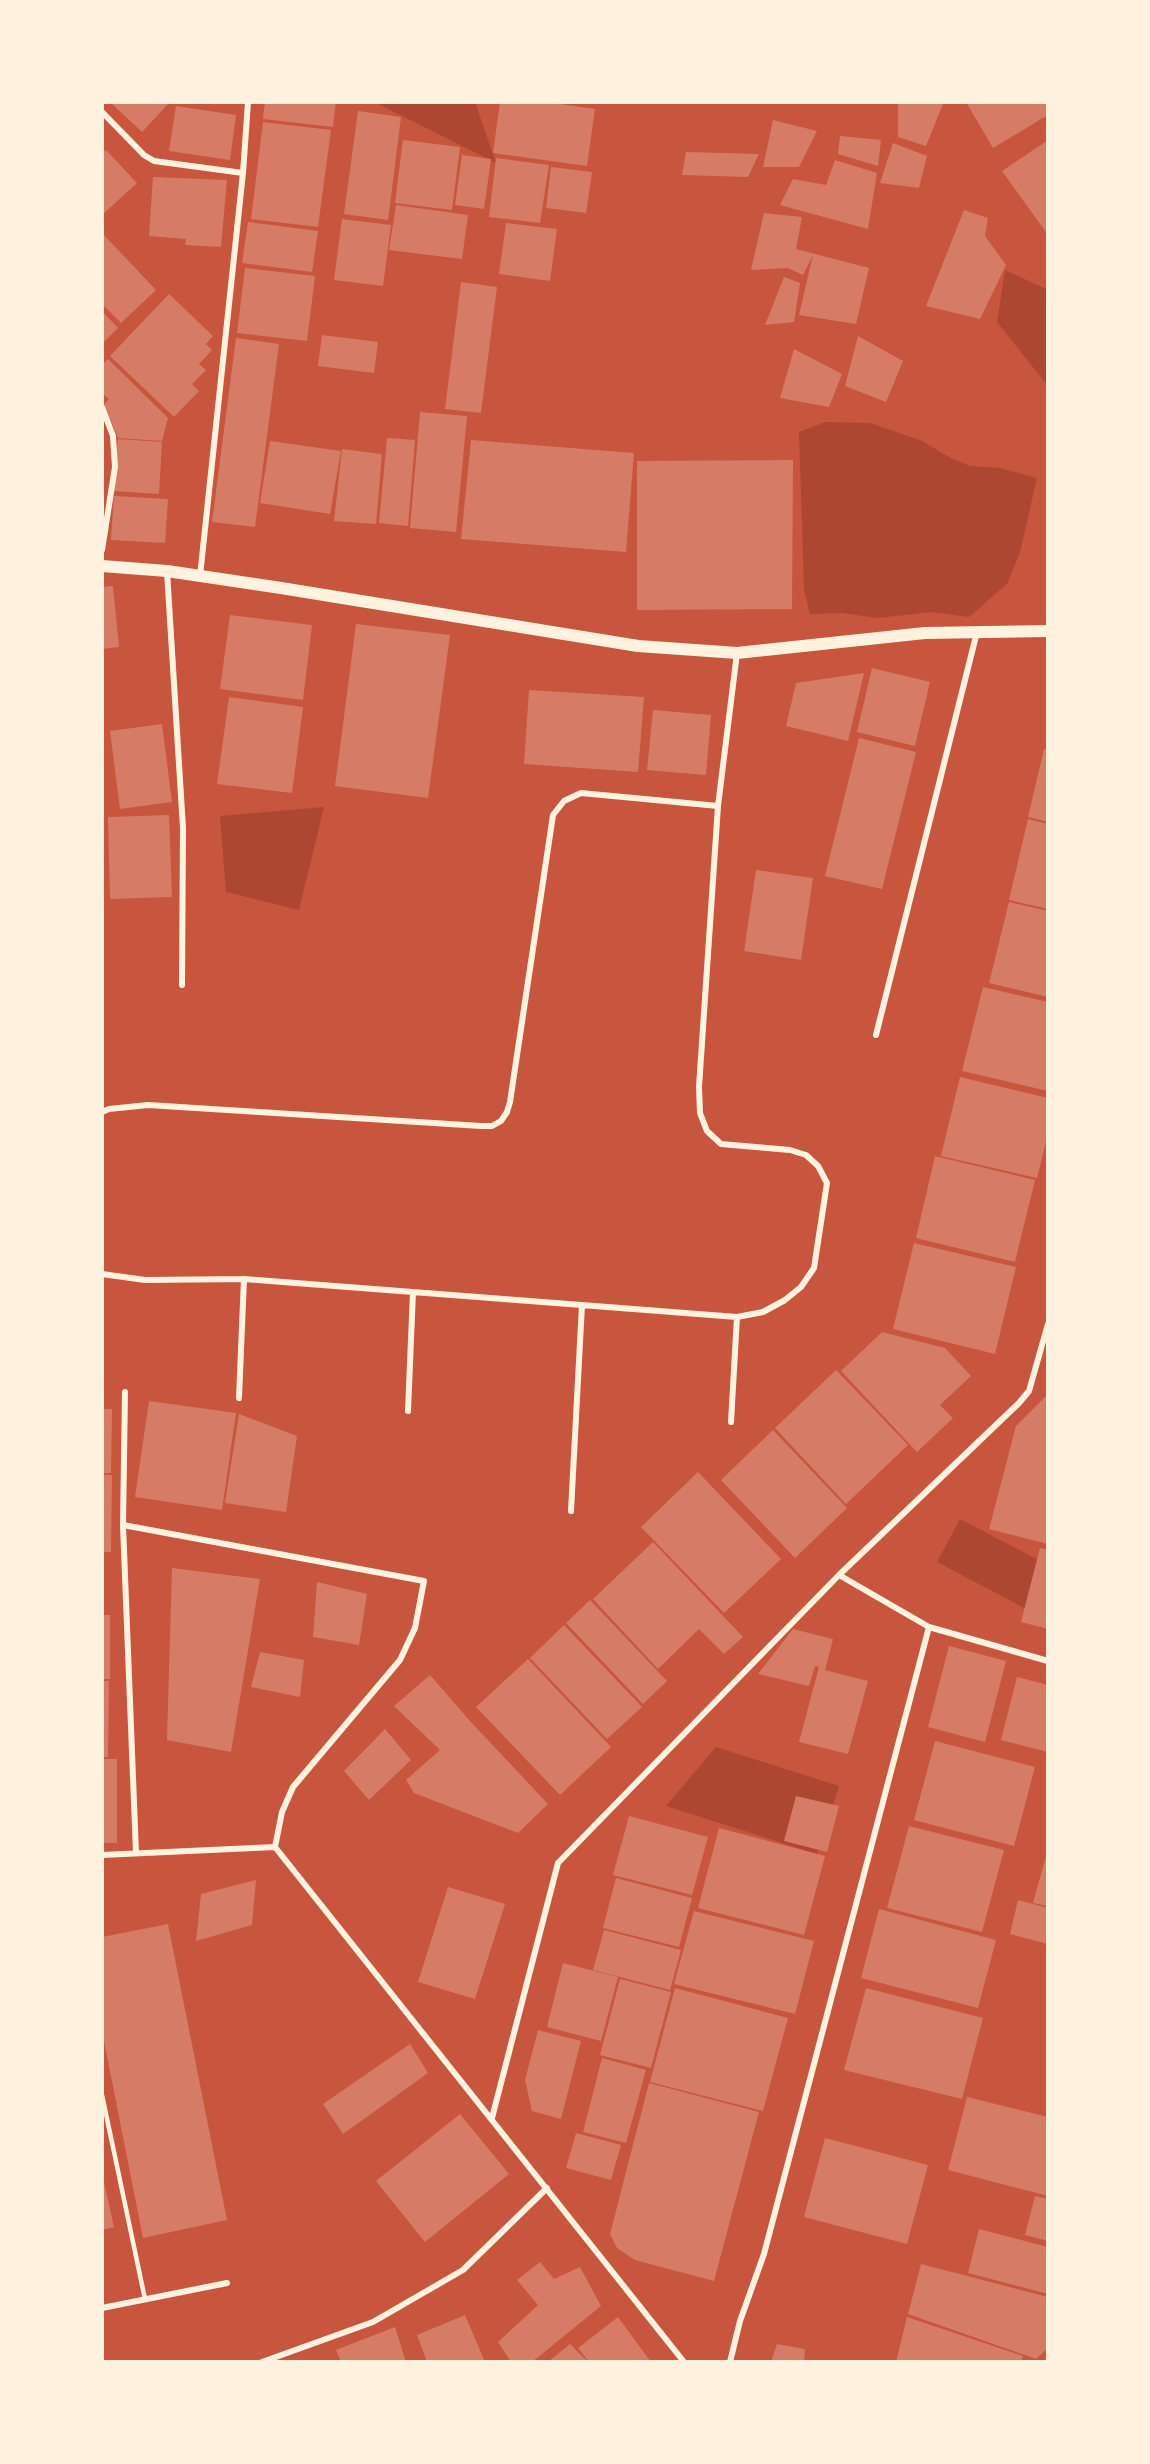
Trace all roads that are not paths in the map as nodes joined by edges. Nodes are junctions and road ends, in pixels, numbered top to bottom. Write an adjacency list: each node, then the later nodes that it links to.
1 (248, 102): 3 (street)
2 (102, 112): 3 (street)
3 (243, 173): 8 (street)
4 (102, 407): 5 (street)
5 (102, 550)
6 (102, 566): 7 (main road)
7 (167, 571): 8 (main road); 13 (street)
8 (200, 576): 11 (main road)
9 (1048, 630): 10 (main road)
10 (977, 632): 11 (main road); 14 (street)
11 (737, 653): 12 (street)
12 (718, 806): 15 (street); 20 (street)
13 (182, 986)
14 (876, 1035)
15 (102, 1112)
16 (102, 1274): 17 (street)
17 (244, 1279): 18 (street); 23 (street)
18 (413, 1292): 19 (street); 24 (street)
19 (582, 1305): 20 (street); 26 (street)
20 (737, 1317): 25 (street)
21 (1048, 1324): 28 (street)
22 (125, 1392): 27 (street)
23 (239, 1398)
24 (408, 1411)
25 (731, 1422)
26 (570, 1511)
27 (123, 1525): 31 (street); 32 (street)
28 (839, 1575): 29 (street); 35 (street)
29 (929, 1627): 30 (street); 42 (street)
30 (1048, 1661)
31 (274, 1847): 32 (street); 35 (street)
32 (136, 1853): 33 (street)
33 (102, 1855)
34 (102, 2096): 38 (lane)
35 (492, 2118): 36 (street)
36 (547, 2188): 40 (street); 41 (street)
37 (227, 2283): 38 (street)
38 (145, 2299): 39 (street)
39 (102, 2308)
40 (262, 2362)
41 (684, 2362)
42 (729, 2362)

